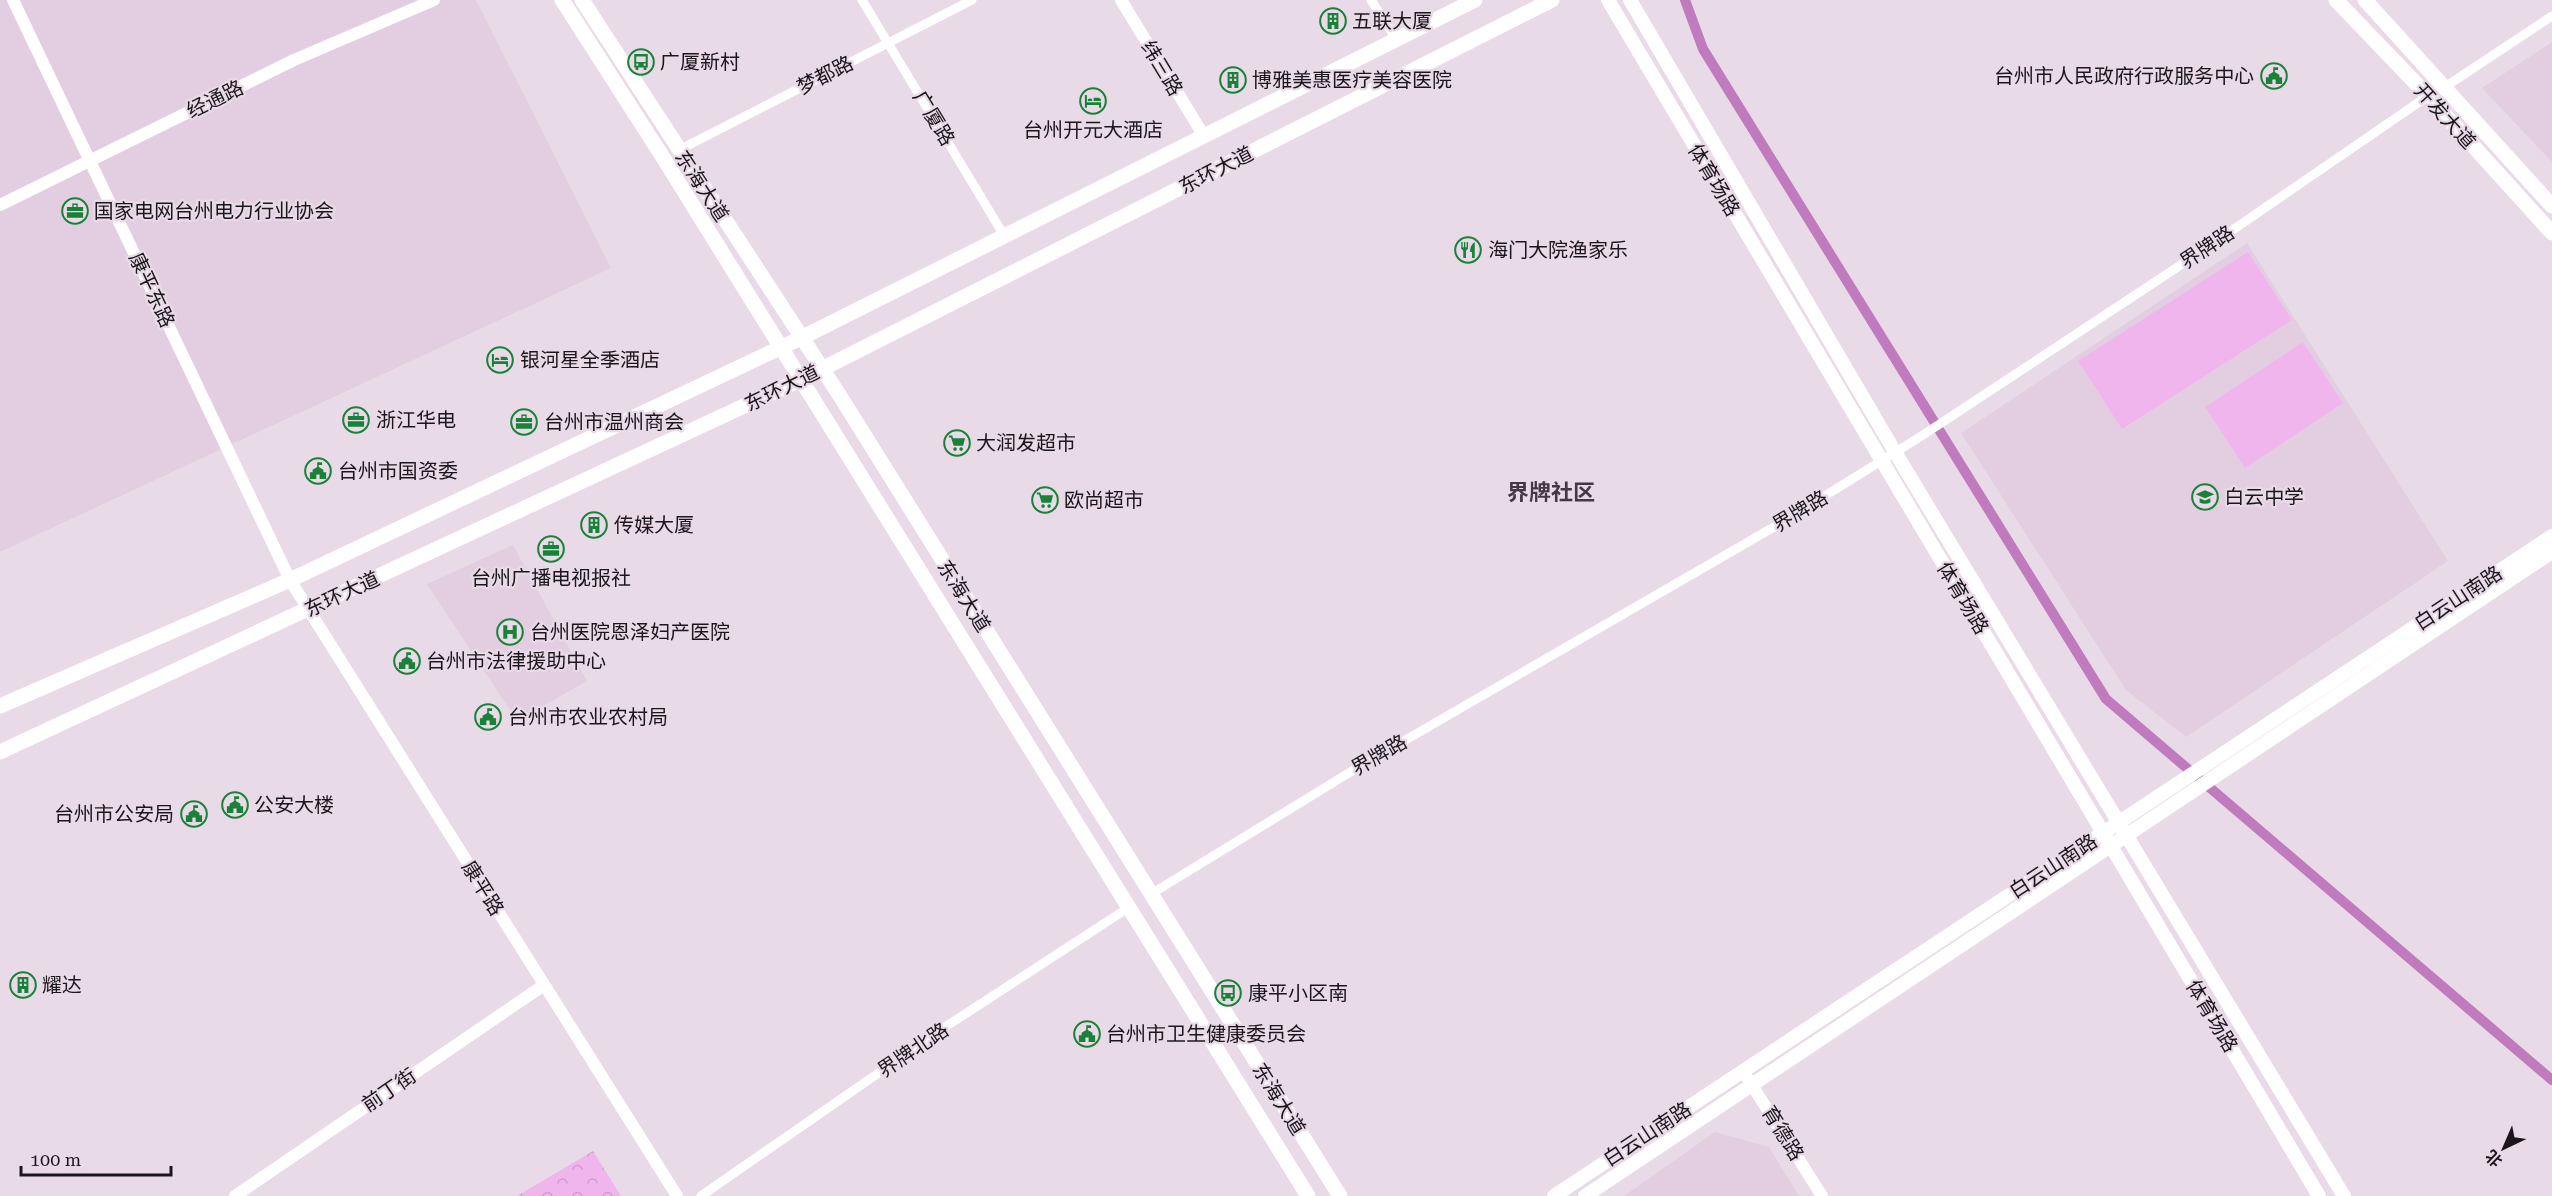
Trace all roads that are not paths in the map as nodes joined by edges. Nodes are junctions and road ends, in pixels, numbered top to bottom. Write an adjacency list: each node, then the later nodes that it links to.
1 (12, 0): 22 (street, 康平东路)
2 (434, 0): 22 (street, 经通路)
3 (562, 0): 28 (main road, 东海大道)
4 (582, 0): 21 (main road, 东海大道)
5 (862, 0): 17 (street, 广厦路)
6 (972, 0): 17 (street, 梦都路)
7 (1121, 0): 20 (street, 纬三路)
8 (1371, 0): 16 (street)
9 (1475, 0): 16 (main road, 东环大道)
10 (1552, 0): 29 (main road, 东环大道)
11 (1608, 0): 32 (main road, 体育场路)
12 (1630, 0): 31 (main road, 体育场路)
13 (2336, 0): 19 (main road, 开发大道)
14 (2365, 0): 18 (main road, 开发大道)
15 (2552, 16): 18 (street)
16 (1396, 39): 20 (main road, 东环大道)
17 (889, 43): 21 (street, 梦都路); 26 (street, 广厦路)
18 (2445, 87): 24 (main road, 开发大道)
19 (2428, 96): 25 (main road, 开发大道); 31 (street, 界牌路)
20 (1204, 136): 26 (main road, 东环大道)
21 (679, 150): 27 (main road, 东海大道)
22 (90, 160): 23 (street, 经通路); 35 (street, 康平东路)
23 (0, 205)
24 (2552, 206)
25 (2552, 233)
26 (1005, 237): 27 (main road, 东环大道)
27 (801, 338): 28 (main road, 东环大道); 29 (main road, 东海大道)
28 (782, 347): 30 (main road, 东海大道); 35 (main road, 东环大道)
29 (822, 369): 30 (main road, 东环大道); 42 (main road, 东海大道)
30 (802, 380): 36 (main road, 东环大道); 43 (main road, 东海大道)
31 (1895, 452): 32 (street, 界牌路); 40 (main road, 体育场路)
32 (1880, 461): 41 (main road, 体育场路); 42 (street, 界牌路)
33 (2552, 536): 39 (main road, 白云山南路)
34 (2552, 552): 39 (main road, 白云山南路)
35 (290, 580): 36 (street, 康平路); 37 (main road, 东环大道)
36 (309, 609): 38 (main road, 东环大道); 44 (street, 康平路)
37 (0, 706)
38 (0, 752)
39 (2219, 764): 40 (main road, 白云山南路)
40 (2122, 828): 41 (main road, 白云山南路); 56 (main road, 体育场路)
41 (2107, 839): 45 (main road, 白云山南路); 46 (main road, 白云山南路); 55 (main road, 体育场路)
42 (1151, 894): 51 (main road, 东海大道)
43 (1128, 908): 49 (street, 界牌北路); 50 (main road, 东海大道)
44 (544, 985): 47 (street, 前丁街); 48 (street, 康平路)
45 (1743, 1071): 46 (street, 育德路); 52 (main road, 白云山南路)
46 (1752, 1084): 53 (main road, 白云山南路); 54 (street, 育德路)
47 (234, 1196)
48 (677, 1196)
49 (701, 1196)
50 (1308, 1196)
51 (1340, 1196)
52 (1554, 1196)
53 (1586, 1196)
54 (1822, 1196)
55 (2319, 1196)
56 (2344, 1196)

